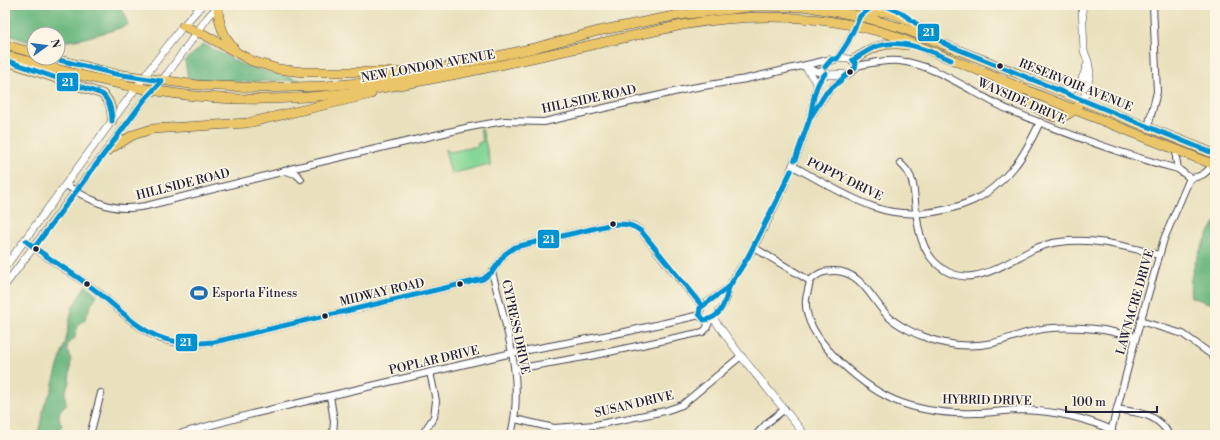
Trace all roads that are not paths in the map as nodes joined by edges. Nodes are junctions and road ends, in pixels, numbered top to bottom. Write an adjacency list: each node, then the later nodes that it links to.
1 (202, 5): 6 (street)
2 (1082, 5): 17 (street)
3 (1153, 5): 37 (street)
4 (218, 6): 8 (street); 13 (main road)
5 (860, 16): 7 (main road); 9 (main road, RESERVOIR AVENUE); 9 (main road); 22 (main road, NEW LONDON AVENUE)
6 (183, 26): 8 (main road); 25 (street)
7 (855, 26): 11 (main road, RESERVOIR AVENUE); 15 (street); 27 (main road, NEW LONDON AVENUE)
8 (198, 32): 13 (main road); 26 (street)
9 (945, 44): 31 (main road, RESERVOIR AVENUE)
10 (5, 45): 12 (main road)
11 (922, 48): 19 (main road); 24 (main road, RESERVOIR AVENUE)
12 (26, 51)
13 (237, 53): 22 (main road)
14 (5, 56): 29 (main road, NEW LONDON AVENUE)
15 (834, 59): 19 (street); 20 (street, HILLSIDE ROAD); 21 (street)
16 (5, 60): 35 (main road)
17 (1088, 61): 31 (street); 32 (street)
18 (66, 62): 25 (main road, NEW LONDON AVENUE)
19 (855, 63): 23 (street); 36 (street, WAYSIDE DRIVE)
20 (805, 67): 21 (street, HILLSIDE ROAD); 28 (street); 45 (street, HILLSIDE ROAD)
21 (825, 72): 23 (street); 28 (street)
22 (420, 73): 26 (main road, NEW LONDON AVENUE)
23 (847, 74): 34 (street)
24 (990, 76): 33 (main road, RESERVOIR AVENUE); 33 (main road)
25 (144, 78): 26 (main road, NEW LONDON AVENUE); 29 (street)
26 (162, 80): 30 (street)
27 (402, 85): 30 (main road, NEW LONDON AVENUE); 39 (main road)
28 (818, 85): 34 (street)
29 (137, 87): 30 (main road, NEW LONDON AVENUE); 35 (street)
30 (153, 90): 39 (street)
31 (1060, 91): 32 (main road, RESERVOIR AVENUE)
32 (1082, 100): 33 (main road); 37 (main road, RESERVOIR AVENUE)
33 (1075, 109): 38 (main road, RESERVOIR AVENUE)
34 (809, 119): 43 (street)
35 (112, 121): 48 (street)
36 (1040, 122): 44 (street, WAYSIDE DRIVE); 50 (street, POPPY DRIVE)
37 (1148, 127): 40 (main road, RESERVOIR AVENUE)
38 (1177, 150): 42 (main road, RESERVOIR AVENUE); 44 (street)
39 (107, 151): 49 (street)
40 (1214, 152)
41 (900, 163): 50 (street)
42 (1214, 165): 46 (street)
43 (793, 166): 50 (street, POPPY DRIVE); 53 (street)
44 (1178, 169): 46 (street)
45 (285, 171): 47 (street); 49 (street, HILLSIDE ROAD)
46 (1190, 178): 54 (street, LAWNACRE DRIVE)
47 (301, 179)
48 (66, 185): 49 (street, HILLSIDE ROAD); 51 (street)
49 (76, 191): 52 (street)
50 (916, 213): 54 (street)
51 (26, 241): 52 (street, MIDWAY ROAD); 55 (street)
52 (34, 248): 56 (street, MIDWAY ROAD); 58 (street)
53 (753, 248): 57 (street); 59 (street)
54 (1159, 255): 63 (street, LAWNACRE DRIVE)
55 (5, 267)
56 (492, 272): 60 (street, MIDWAY ROAD); 65 (street, CYPRESS DRIVE)
57 (810, 281): 64 (street); 75 (street, HYBRID DRIVE)
58 (5, 285)
59 (729, 286): 60 (street); 62 (street)
60 (704, 305): 61 (street); 62 (street)
61 (700, 315): 62 (street); 65 (street, POPLAR DRIVE)
62 (713, 318): 66 (street); 68 (street)
63 (1140, 321): 64 (street, LAWNACRE DRIVE); 67 (street)
64 (1136, 337): 73 (street, LAWNACRE DRIVE)
65 (512, 353): 68 (street, CYPRESS DRIVE); 69 (street, POPLAR DRIVE)
66 (741, 356): 72 (street); 74 (street, SUSAN DRIVE)
67 (1215, 359)
68 (515, 370): 74 (street, CYPRESS DRIVE)
69 (430, 372): 71 (street, POPLAR DRIVE); 79 (street)
70 (101, 393): 76 (street)
71 (330, 396): 77 (street, POPLAR DRIVE); 78 (street)
72 (785, 409): 81 (street); 82 (street)
73 (1117, 409): 75 (street, LAWNACRE DRIVE); 83 (street)
74 (515, 419): 80 (street, CYPRESS DRIVE)
75 (1111, 432)
76 (90, 435)
77 (175, 435)
78 (332, 435)
79 (422, 435)
80 (511, 435)
81 (756, 435)
82 (806, 435)
83 (1169, 435)

